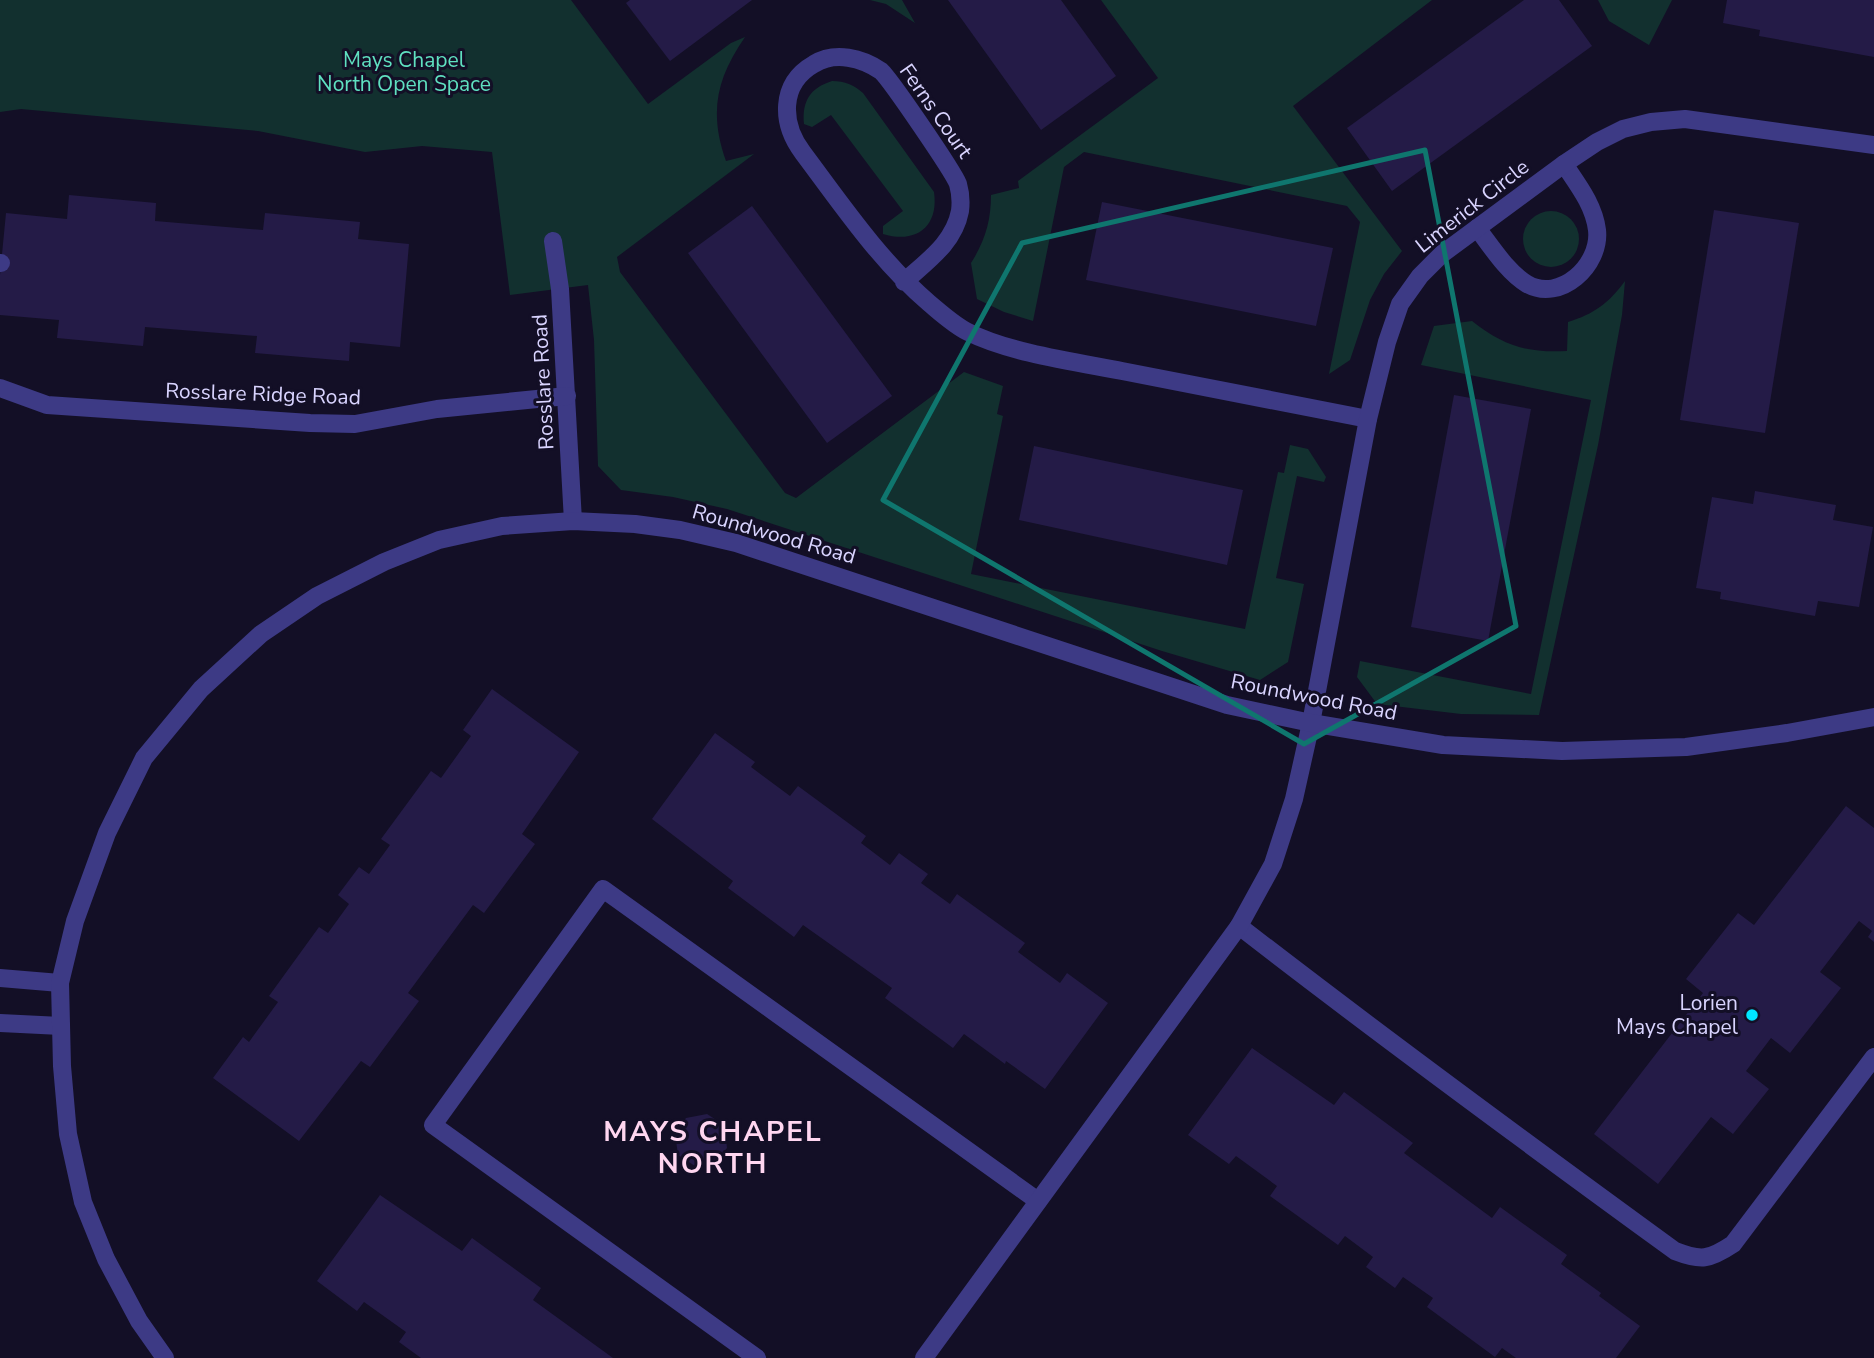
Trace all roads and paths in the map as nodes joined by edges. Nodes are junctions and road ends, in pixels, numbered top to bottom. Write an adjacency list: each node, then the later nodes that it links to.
1 (1874, 145): 2 (street, Limerick Circle)
2 (1564, 164): 3 (street, Limerick Circle); 3 (street)
3 (1477, 228): 8 (street, Limerick Circle)
4 (553, 241): 7 (street, Rosslare Road)
5 (904, 282): 5 (street, Ferns Court); 8 (street, Ferns Court)
6 (0, 388): 7 (street, Rosslare Ridge Road)
7 (567, 396): 9 (street, Rosslare Road)
8 (1368, 419): 11 (street, Limerick Circle)
9 (573, 521): 11 (street, Roundwood Road); 14 (street, Roundwood Road)
10 (1874, 717): 11 (street, Roundwood Road)
11 (1311, 723): 12 (street, Limerick Circle)
12 (1239, 926): 17 (street); 18 (street, Limerick Circle)
13 (0, 978): 14 (street)
14 (60, 983): 16 (street, Roundwood Road)
15 (0, 1024): 16 (street)
16 (61, 1026): 19 (street, Roundwood Road)
17 (1874, 1056)
18 (1038, 1201): 20 (street); 21 (street, Limerick Circle)
19 (165, 1358)
20 (757, 1358)
21 (924, 1358)

